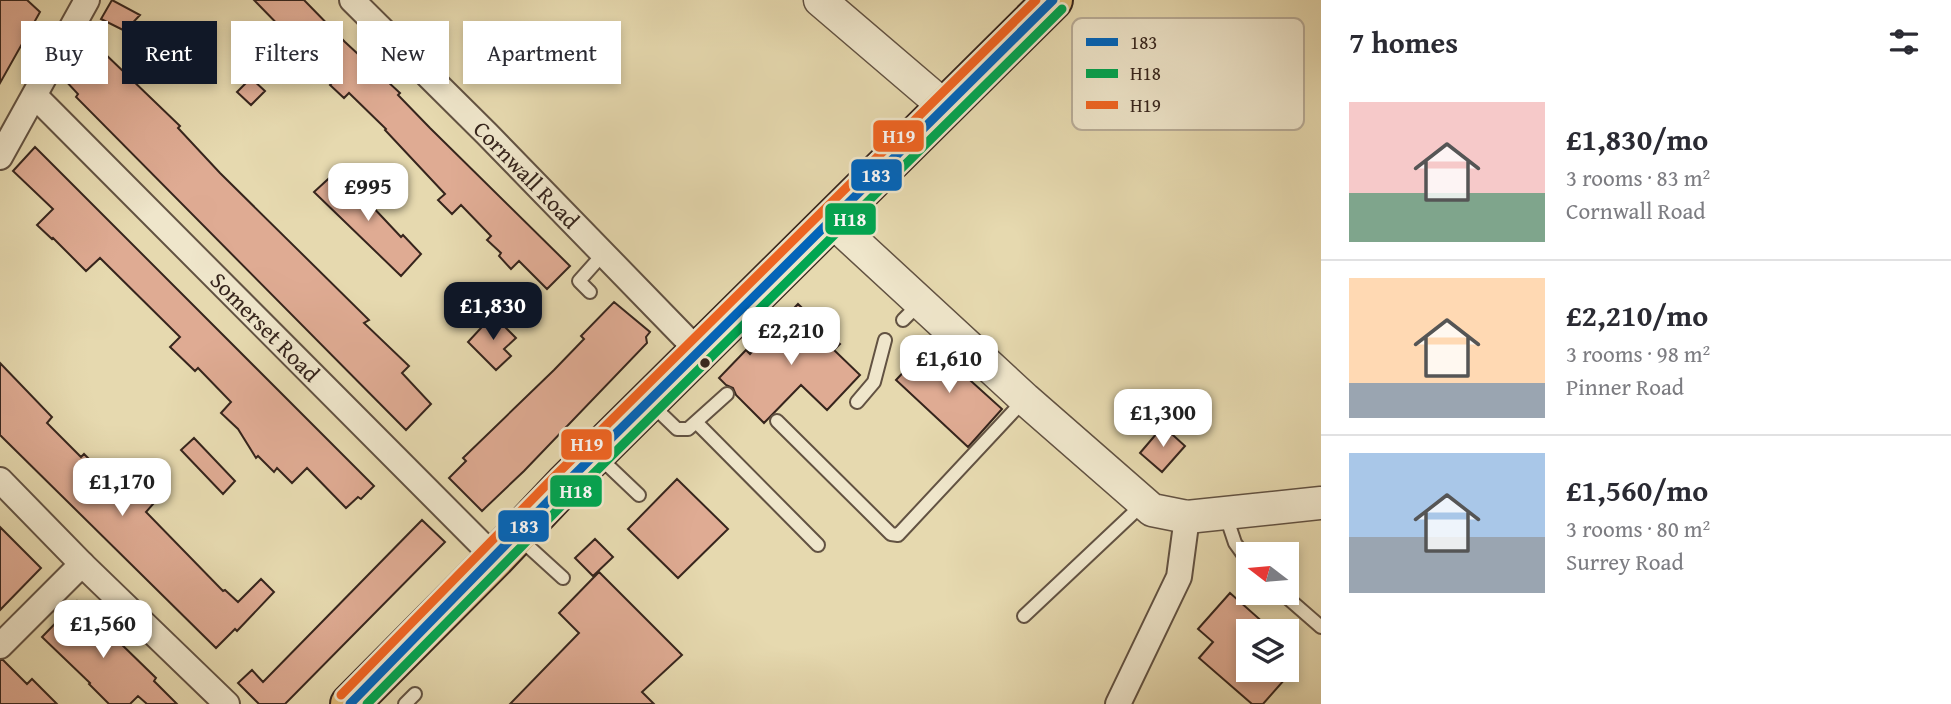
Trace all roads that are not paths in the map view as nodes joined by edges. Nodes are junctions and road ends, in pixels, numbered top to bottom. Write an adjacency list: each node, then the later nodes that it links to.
1 (87, 0): 5 (street)
2 (352, 0): 9 (street, Cornwall Road)
3 (820, 0): 6 (street)
4 (1053, 0): 6 (main road)
5 (35, 96): 7 (street); 28 (street, Somerset Road)
6 (944, 106): 8 (main road)
7 (0, 157)
8 (831, 220): 12 (main road); 14 (street)
9 (604, 253): 10 (lane); 12 (street, Cornwall Road)
10 (590, 292)
11 (885, 340): 16 (lane)
12 (699, 352): 15 (main road)
13 (727, 394): 18 (lane)
14 (1025, 399): 17 (lane); 22 (street)
15 (649, 402): 18 (lane); 19 (main road)
16 (857, 402)
17 (777, 421)
18 (696, 422): 27 (lane)
19 (596, 454): 21 (lane); 28 (main road)
20 (0, 480): 29 (street)
21 (639, 495)
22 (1143, 503): 25 (street); 32 (lane)
23 (1321, 503): 24 (street)
24 (1225, 513): 25 (street); 26 (lane)
25 (1187, 517): 39 (street)
26 (1236, 544)
27 (818, 545)
28 (505, 547): 30 (lane); 37 (main road)
29 (82, 564): 34 (street); 36 (street)
30 (563, 578)
31 (1297, 606): 33 (lane)
32 (1024, 616)
33 (1321, 627)
34 (0, 646)
35 (415, 694): 38 (lane)
36 (227, 704)
37 (350, 704)
38 (405, 704)
39 (1118, 704)

